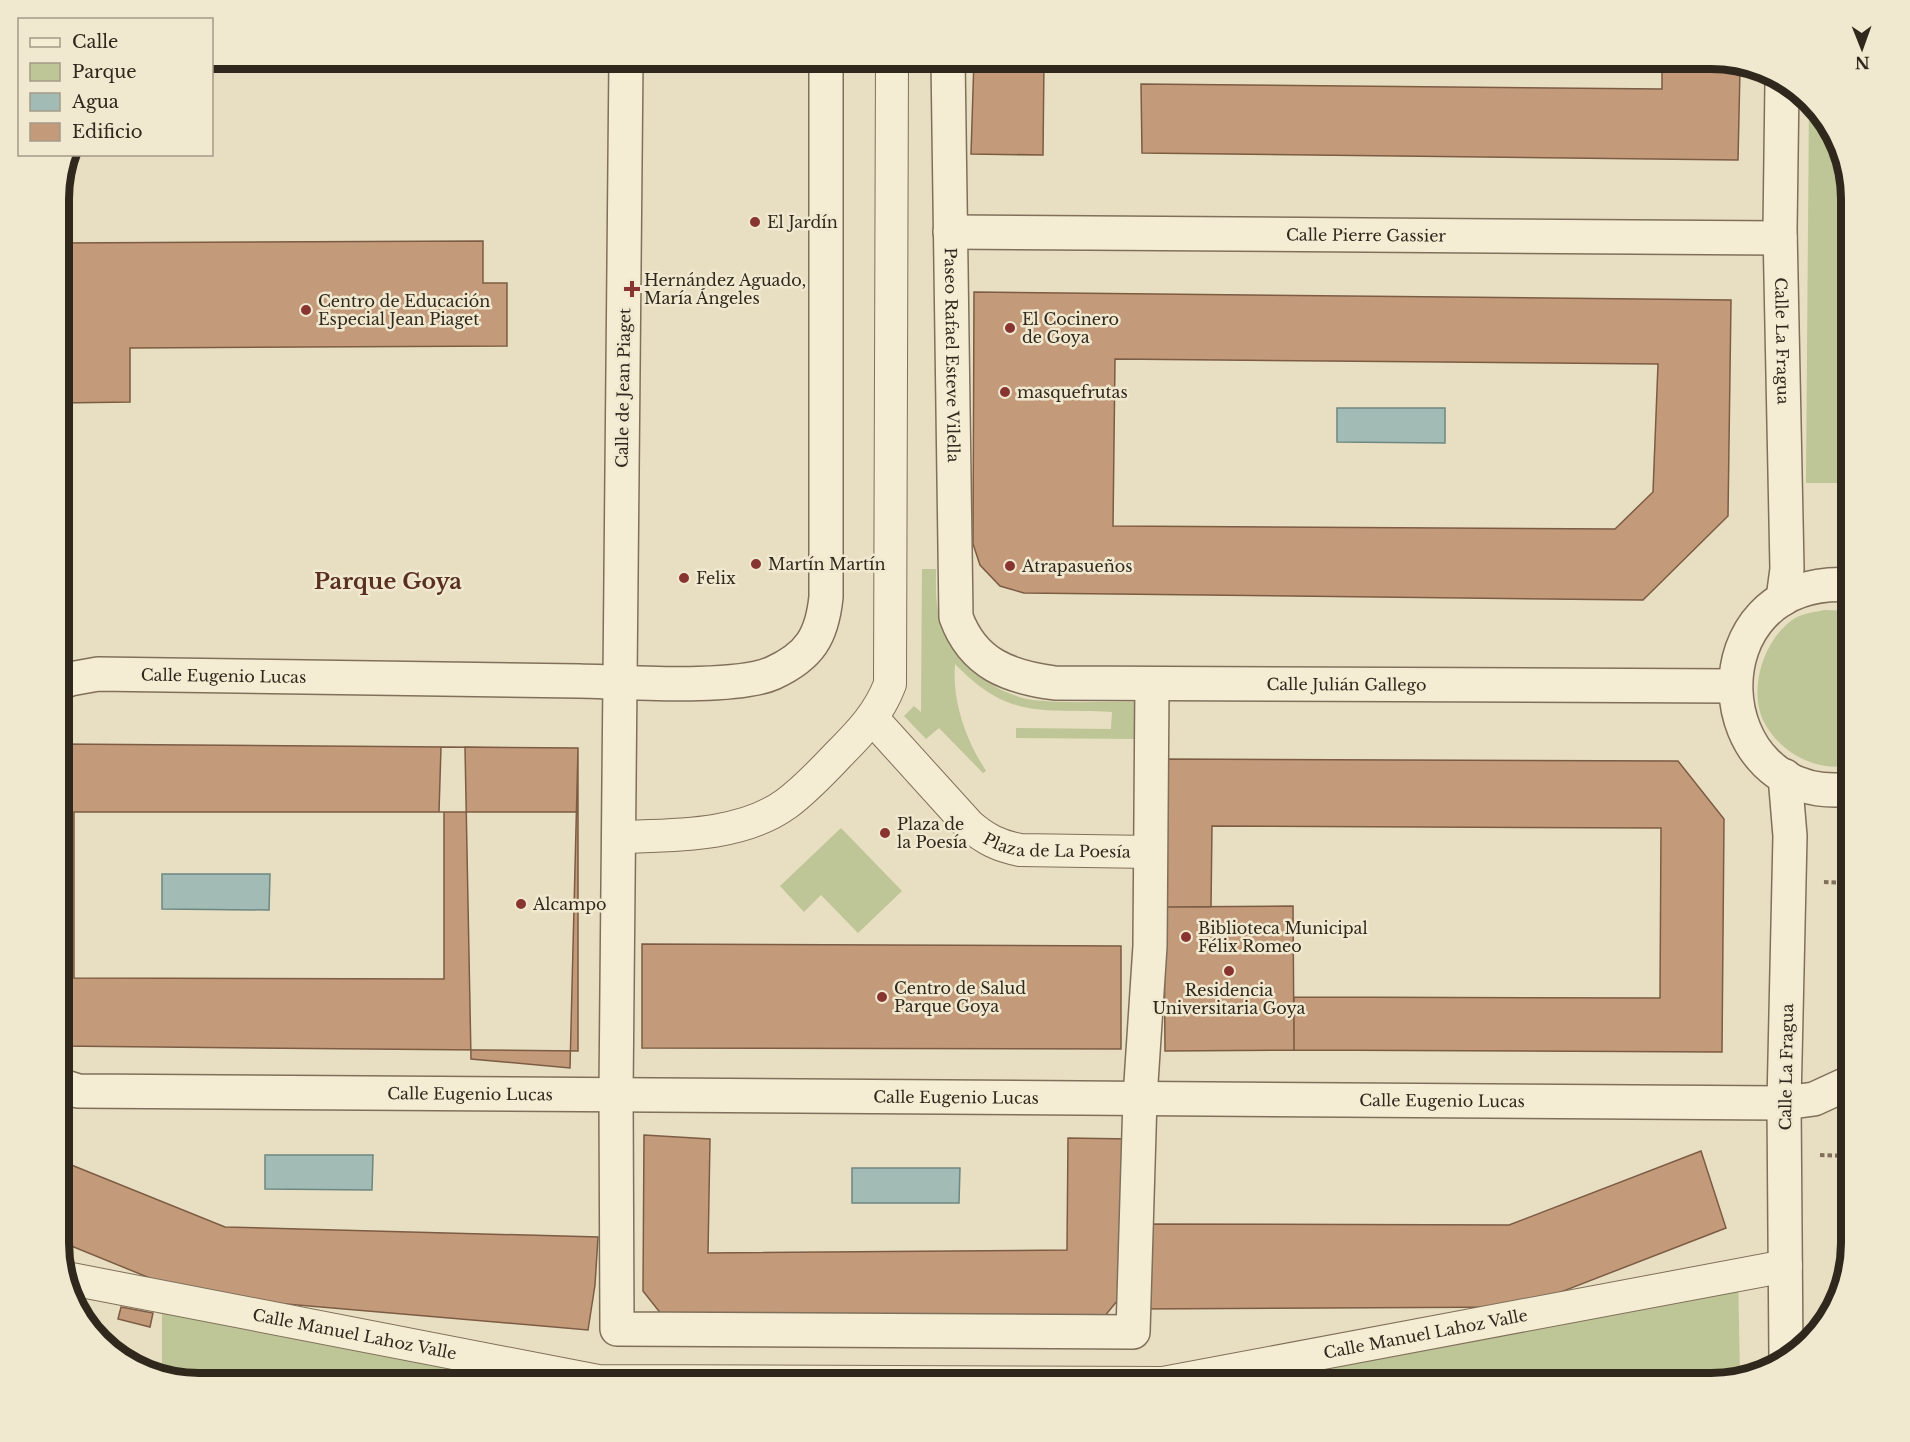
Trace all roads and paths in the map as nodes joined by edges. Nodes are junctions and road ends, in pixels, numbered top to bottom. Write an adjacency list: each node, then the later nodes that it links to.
1 (626, 69): 12 (street, Calle de Jean Piaget)
2 (826, 69): 12 (street, Calle Eugenio Lucas)
3 (892, 69): 15 (street)
4 (948, 69): 6 (street, Paseo Rafael Esteve Vilella)
5 (1782, 90): 7 (street, Calle La Fragua)
6 (951, 232): 7 (street, Calle Pierre Gassier); 10 (street, Paseo Rafael Esteve Vilella)
7 (1780, 238): 9 (street, Calle La Fragua)
8 (1841, 585): 9 (street)
9 (1783, 599): 14 (street)
10 (971, 647): 13 (street, Calle Julián Gallego)
11 (69, 679): 12 (street, Calle Eugenio Lucas)
12 (620, 682): 18 (street, Calle de Jean Piaget)
13 (1152, 684): 14 (street, Calle Julián Gallego); 19 (street)
14 (1734, 686): 16 (street)
15 (873, 719): 18 (street); 19 (street, Plaza de La Poesía)
16 (1785, 776): 17 (street); 24 (street, Calle La Fragua)
17 (1841, 789)
18 (620, 837): 22 (street, Calle de Jean Piaget)
19 (1151, 852): 23 (street)
20 (1841, 1087): 24 (street, Calle Eugenio Lucas)
21 (69, 1088): 22 (street, Calle Eugenio Lucas)
22 (616, 1093): 23 (street, Calle Eugenio Lucas); 23 (street, Calle de Jean Piaget)
23 (1140, 1098): 24 (street, Calle Eugenio Lucas)
24 (1784, 1103): 25 (street, Calle La Fragua)
25 (1786, 1266): 27 (street, Calle La Fragua); 29 (street, Calle Manuel Lahoz Valle)
26 (74, 1280): 28 (street, Calle Manuel Lahoz Valle)
27 (1786, 1349)
28 (557, 1373)
29 (1216, 1373)

